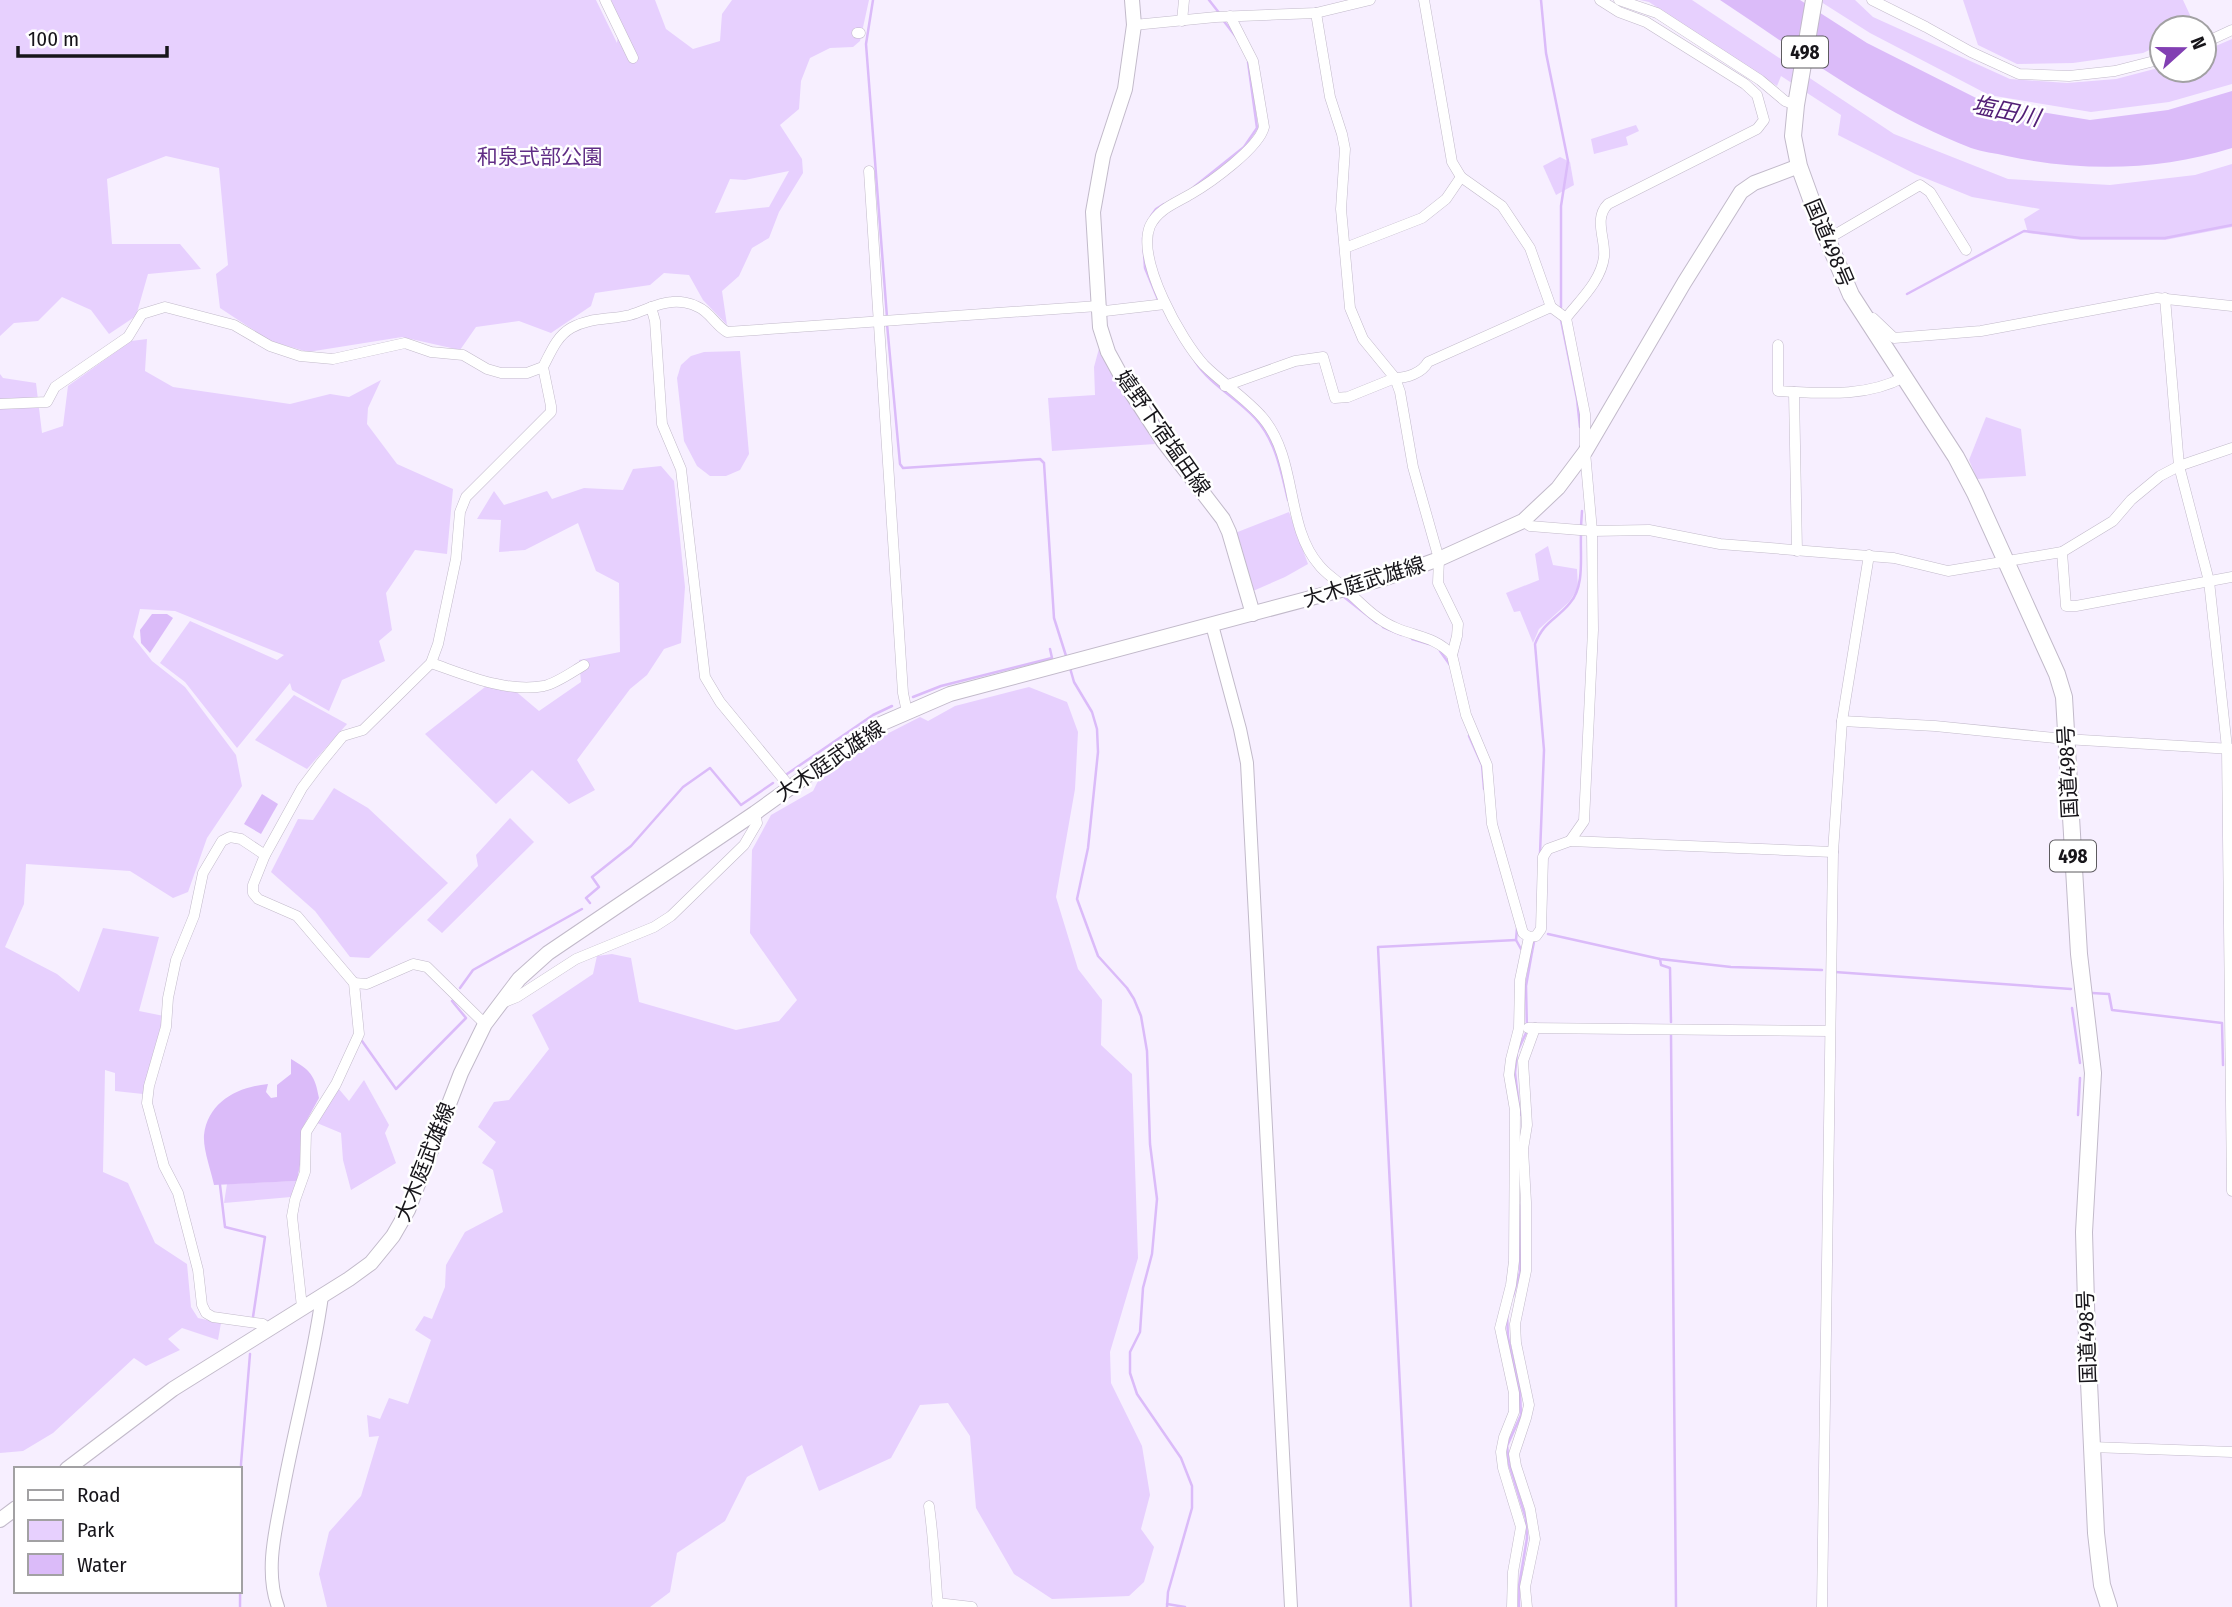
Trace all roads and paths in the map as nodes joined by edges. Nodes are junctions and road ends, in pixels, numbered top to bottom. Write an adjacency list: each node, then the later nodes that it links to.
1 (604, 0): 14 (street)
2 (1132, 0): 13 (main road, 嬉野下宿塩田線)
3 (1184, 0): 12 (street)
4 (1370, 0): 10 (street)
5 (1424, 0): 19 (street)
6 (1600, 0): 29 (street)
7 (1619, 0): 16 (street)
8 (1814, 0): 16 (highway, 国道498号 / 498)
9 (1874, 1): 15 (street)
10 (1316, 13): 11 (street); 21 (street)
11 (1230, 16): 12 (street); 24 (street)
12 (1182, 21): 13 (street)
13 (1134, 25): 25 (main road, 嬉野下宿塩田線)
14 (633, 58)
15 (2148, 63)
16 (1796, 105): 17 (highway, 国道498号 / 498)
17 (1799, 166): 20 (highway, 国道498号 / 498); 40 (main road, 大木庭武雄線)
18 (869, 171): 31 (street)
19 (1461, 177): 21 (street); 28 (street)
20 (1826, 240): 22 (street); 30 (highway, 国道498号 / 498)
21 (1345, 248): 35 (street)
22 (1966, 250)
23 (2165, 298): 26 (street); 30 (street); 41 (street)
24 (1161, 305): 25 (street); 36 (street)
25 (1098, 306): 31 (street); 52 (main road, 嬉野下宿塩田線)
26 (2232, 306)
27 (651, 307): 31 (street); 33 (street); 61 (street)
28 (1551, 307): 29 (street); 35 (street)
29 (1566, 318): 40 (street)
30 (1864, 318): 34 (highway, 国道498号 / 498)
31 (878, 322): 57 (street)
32 (1778, 345): 37 (street)
33 (542, 367): 38 (street); 55 (street)
34 (1904, 377): 37 (street); 48 (highway, 国道498号 / 498)
35 (1395, 378): 36 (street); 47 (street)
36 (1226, 386): 51 (street)
37 (1794, 392): 44 (street)
38 (0, 404)
39 (2232, 448): 41 (street)
40 (1585, 452): 42 (main road, 大木庭武雄線); 43 (street)
41 (2179, 466): 45 (street); 50 (street)
42 (1523, 521): 43 (street); 47 (main road, 大木庭武雄線)
43 (1591, 531): 44 (street); 63 (street)
44 (1797, 551): 46 (street)
45 (2062, 552): 48 (street); 50 (street)
46 (1869, 555): 48 (street); 58 (street)
47 (1439, 559): 51 (main road, 大木庭武雄線); 54 (street)
48 (2007, 563): 59 (highway, 国道498号 / 498)
49 (2232, 577): 50 (street)
50 (2209, 581): 60 (street)
51 (1346, 589): 52 (main road, 大木庭武雄線); 54 (street)
52 (1253, 614): 53 (main road, 大木庭武雄線)
53 (1212, 625): 57 (main road, 大木庭武雄線); 84 (street)
54 (1452, 655): 66 (street)
55 (430, 663): 56 (street); 65 (street)
56 (584, 665)
57 (907, 712): 61 (main road, 大木庭武雄線)
58 (1842, 721): 59 (street); 64 (street)
59 (2065, 739): 60 (street); 77 (highway, 国道498号 / 498)
60 (2230, 748): 73 (street)
61 (790, 787): 62 (main road, 大木庭武雄線)
62 (754, 813): 68 (main road, 大木庭武雄線); 68 (street)
63 (1570, 841): 64 (street); 66 (street)
64 (1833, 852): 72 (street)
65 (265, 855): 67 (street); 76 (street)
66 (1528, 946): 70 (street)
67 (354, 983): 69 (street); 75 (street)
68 (498, 1005): 69 (main road, 大木庭武雄線)
69 (485, 1024): 74 (main road, 大木庭武雄線)
70 (1519, 1028): 71 (street); 85 (street)
71 (1535, 1028): 72 (street); 86 (street)
72 (1829, 1031): 87 (street)
73 (2232, 1191)
74 (322, 1296): 75 (main road, 大木庭武雄線); 82 (street)
75 (302, 1307): 76 (main road, 大木庭武雄線)
76 (269, 1330): 79 (main road, 大木庭武雄線)
77 (2091, 1447): 78 (street); 88 (highway, 国道498号 / 498)
78 (2232, 1452)
79 (70, 1467)
80 (929, 1506): 81 (street)
81 (937, 1605): 83 (street)
82 (278, 1607)
83 (972, 1607)
84 (1292, 1607)
85 (1512, 1607)
86 (1527, 1607)
87 (1822, 1607)
88 (2109, 1607)

